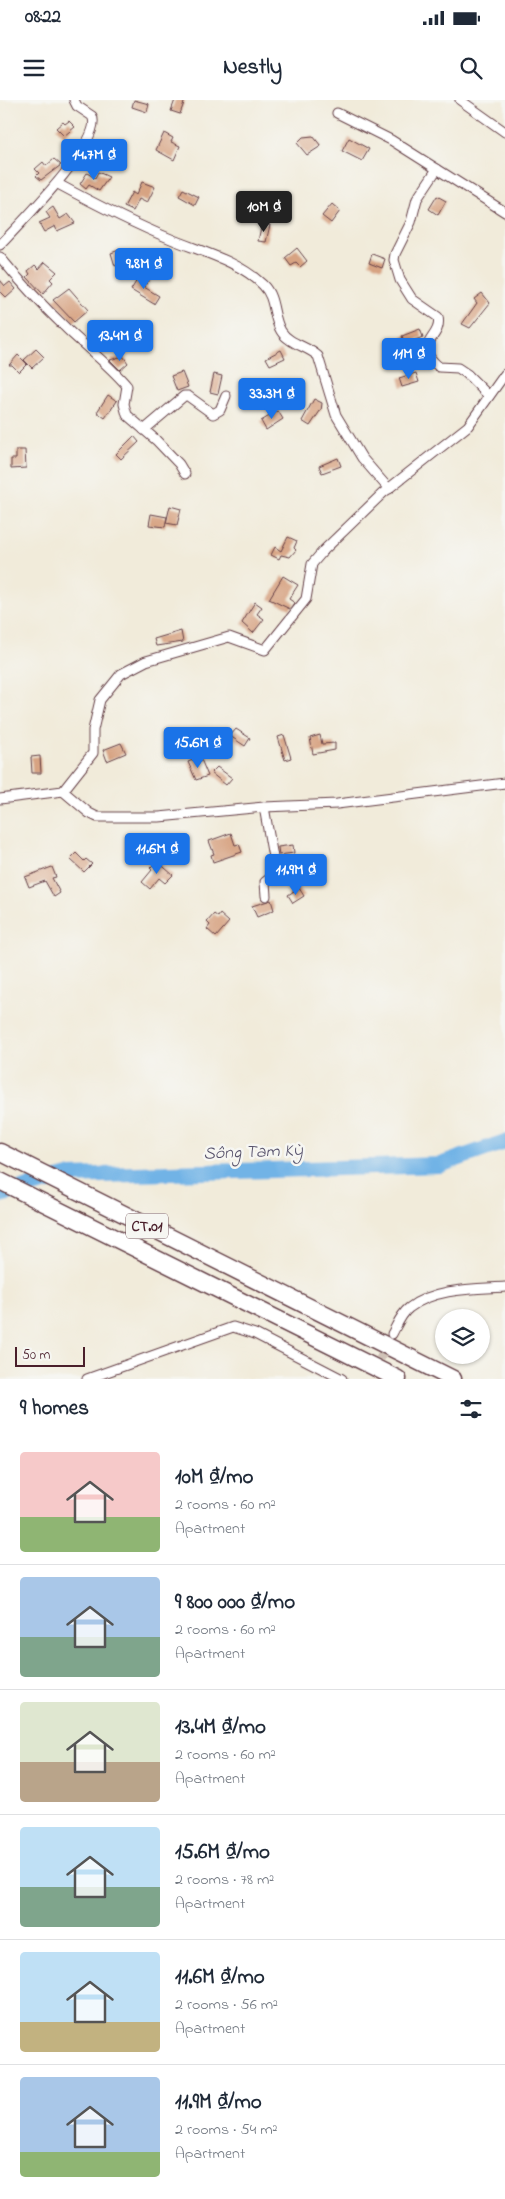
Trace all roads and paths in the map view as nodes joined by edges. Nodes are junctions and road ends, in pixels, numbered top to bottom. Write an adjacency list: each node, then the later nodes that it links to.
1 (74, 100): 6 (street)
2 (460, 100): 4 (street)
3 (337, 113): 5 (street)
4 (505, 132)
5 (437, 169): 7 (street); 12 (street)
6 (58, 184): 8 (street); 15 (street)
7 (505, 212)
8 (0, 245)
9 (0, 257): 13 (street)
10 (505, 374): 12 (street)
11 (226, 396): 13 (street)
12 (489, 396): 15 (street)
13 (144, 430): 14 (street)
14 (185, 474)
15 (389, 489): 17 (street)
16 (505, 783): 19 (street)
17 (63, 790): 18 (street); 19 (street)
18 (0, 798)
19 (264, 807): 20 (street)
20 (266, 896)
21 (0, 1152): 28 (highway, CT.01)
22 (0, 1181): 27 (highway, CT.01)
23 (505, 1287): 24 (street)
24 (392, 1334)
25 (87, 1379): 26 (street)
26 (342, 1379)
27 (398, 1379)
28 (453, 1379)

